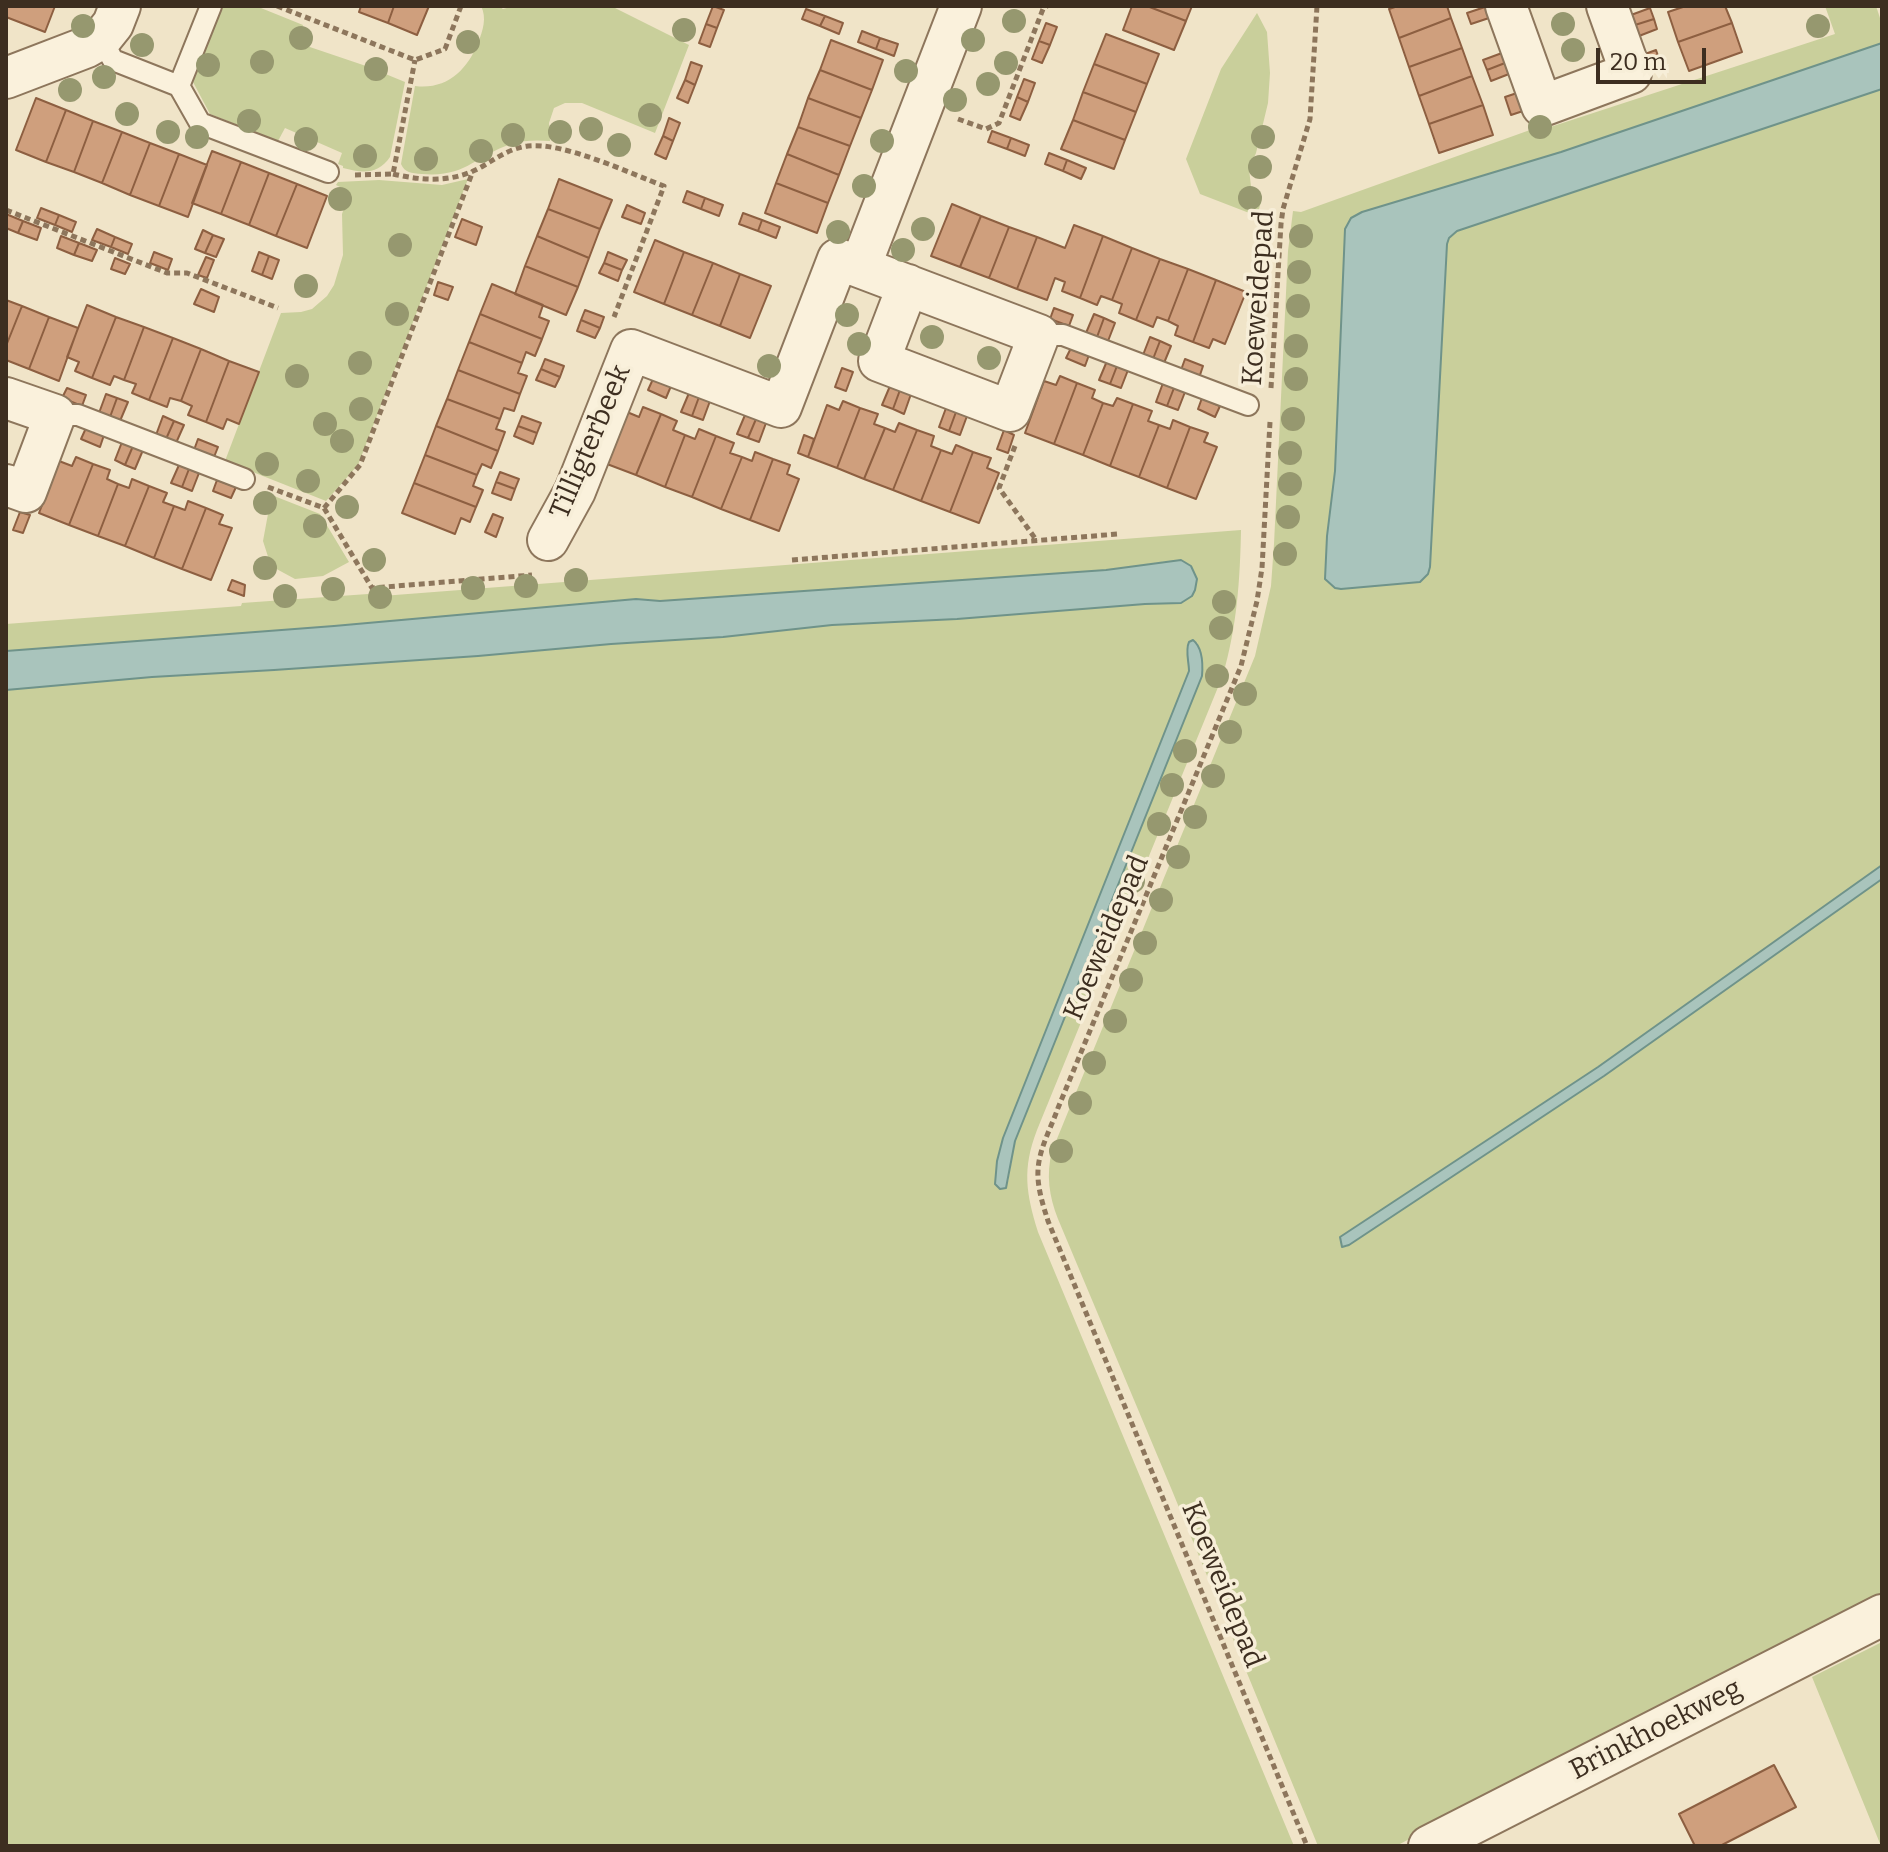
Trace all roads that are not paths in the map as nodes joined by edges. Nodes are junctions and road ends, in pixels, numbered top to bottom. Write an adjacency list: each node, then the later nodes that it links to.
1 (211, 6): 7 (lane)
2 (961, 6): 9 (street)
3 (1506, 6): 4 (street)
4 (1607, 6)
5 (110, 23): 6 (street); 7 (lane)
6 (6, 78)
7 (179, 86): 8 (lane)
8 (328, 172)
9 (860, 267): 10 (street); 17 (street, Tilligterbeek)
10 (908, 285): 11 (street); 11 (street)
11 (1039, 335): 13 (lane)
12 (6, 398): 14 (street)
13 (1248, 405)
14 (55, 415): 15 (lane); 16 (street)
15 (244, 479)
16 (6, 485)
17 (548, 540)
18 (1882, 1615): 19 (street, Brinkhoekweg)
19 (1429, 1846)

